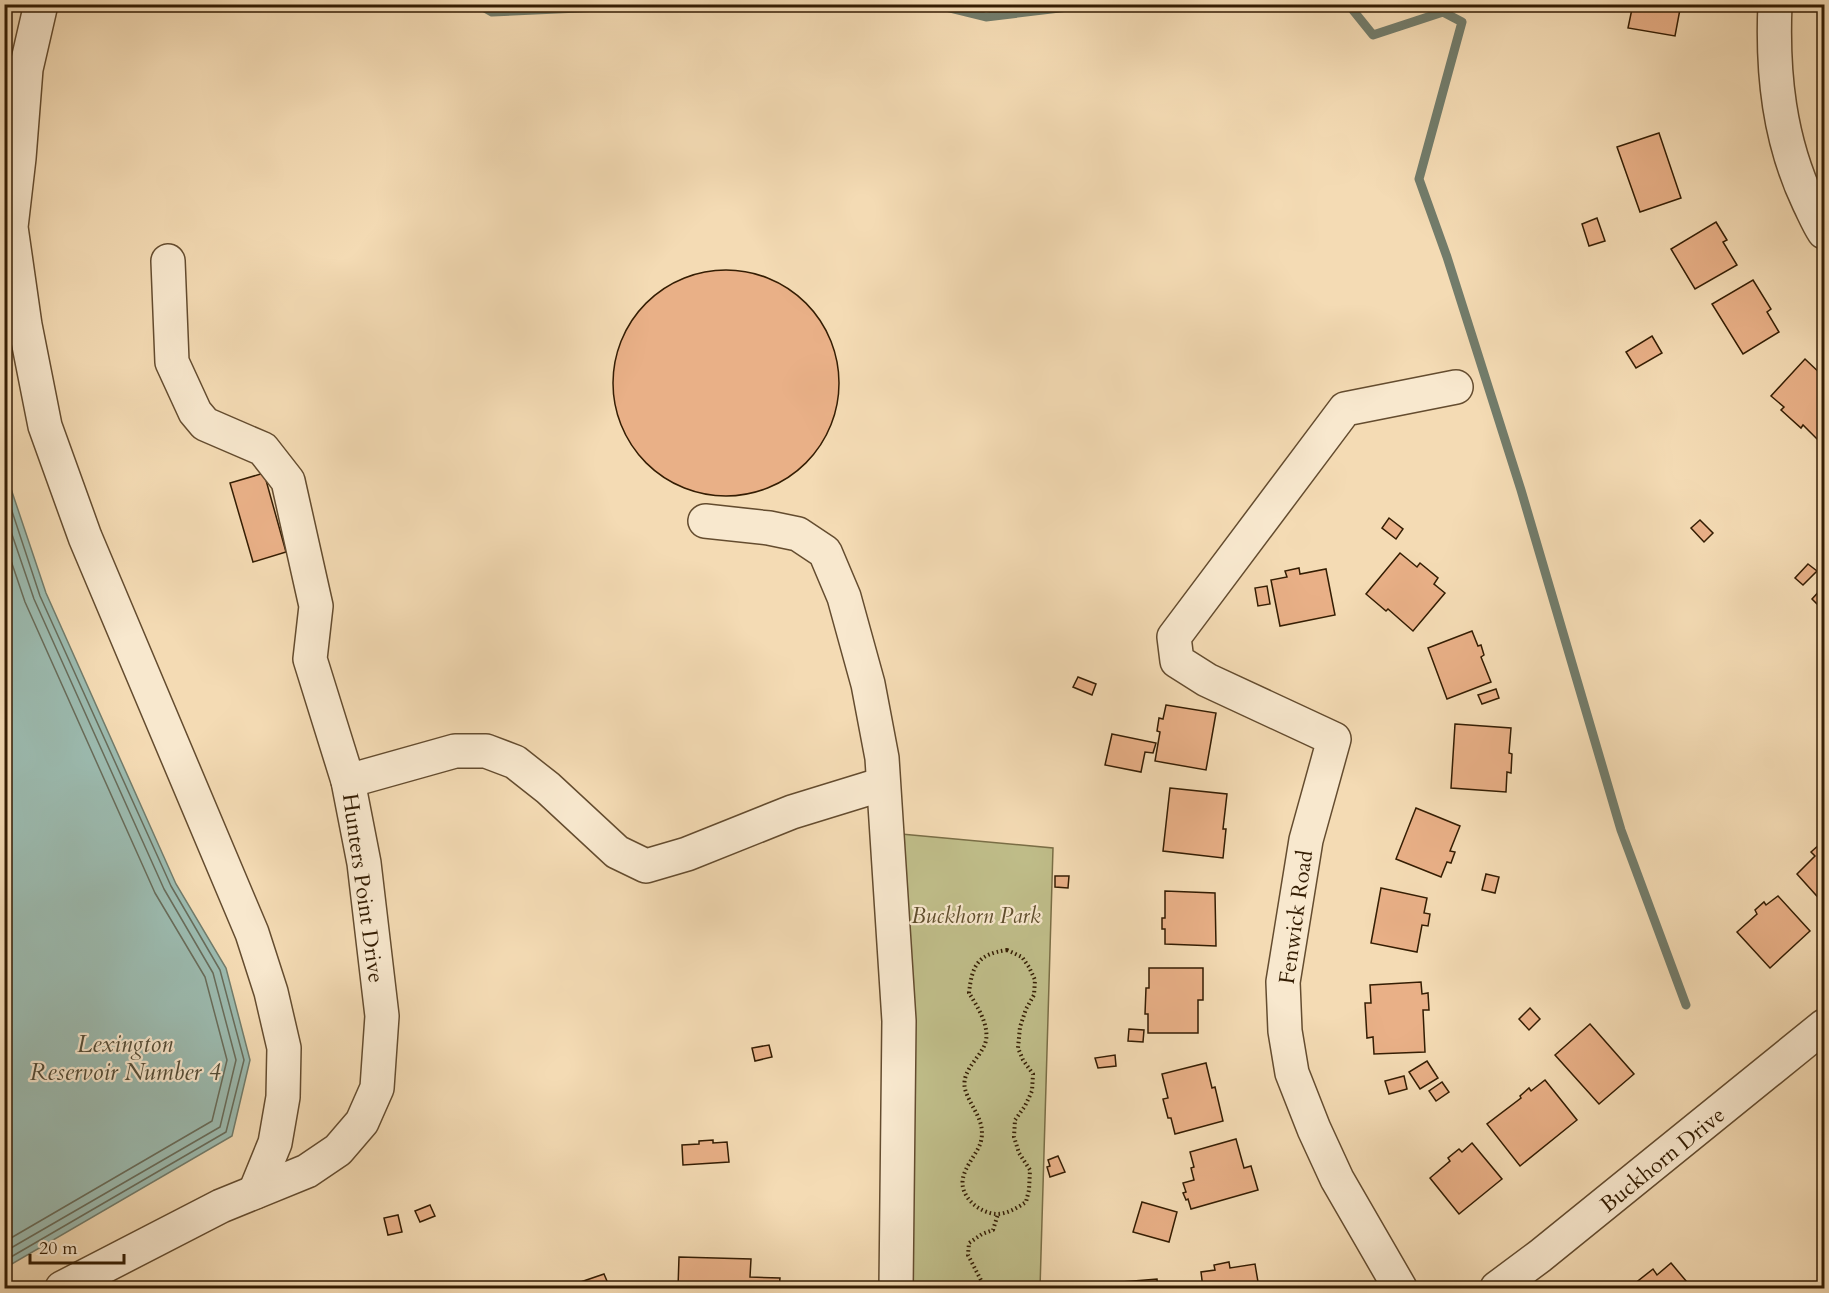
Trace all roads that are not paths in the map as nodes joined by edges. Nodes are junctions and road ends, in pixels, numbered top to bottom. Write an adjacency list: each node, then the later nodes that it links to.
1 (41, 4): 10 (street)
2 (1775, 4): 3 (street)
3 (1824, 232)
4 (168, 261): 7 (street, Hunters Point Drive)
5 (1456, 387): 13 (street, Fenwick Road)
6 (705, 521): 8 (street)
7 (348, 781): 8 (street); 10 (street, Hunters Point Drive)
8 (883, 784): 12 (street)
9 (1824, 1026): 14 (street, Buckhorn Drive)
10 (255, 1192): 11 (street, Hunters Point Drive)
11 (62, 1288)
12 (896, 1288)
13 (1400, 1288)
14 (1497, 1288)

